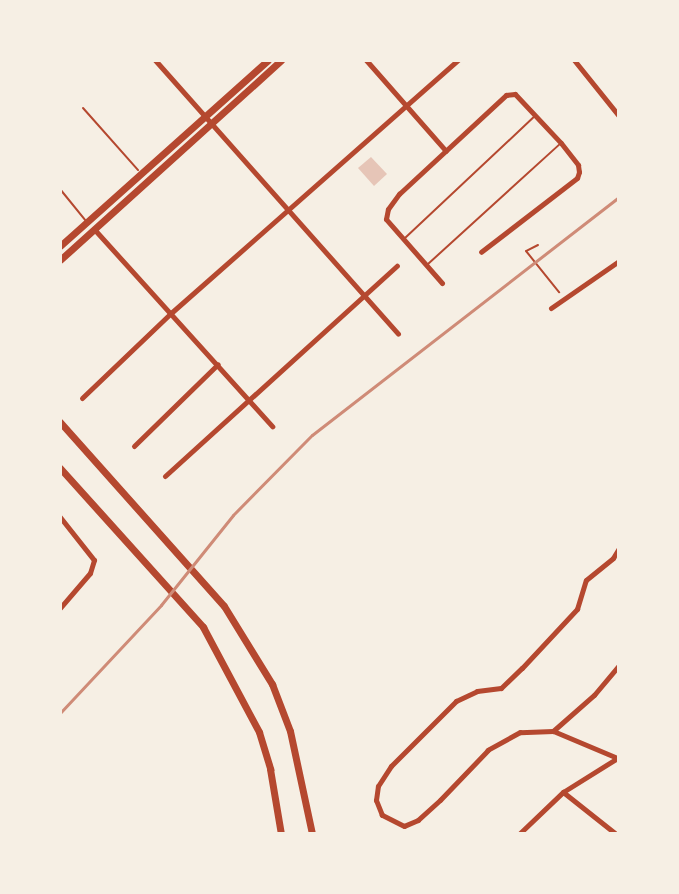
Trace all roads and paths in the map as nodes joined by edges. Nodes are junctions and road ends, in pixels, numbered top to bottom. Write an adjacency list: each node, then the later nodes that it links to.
1 (155, 60): 11 (street)
2 (268, 60): 11 (main road)
3 (281, 60): 11 (main road)
4 (366, 60): 7 (street)
5 (458, 60): 7 (street)
6 (574, 60): 10 (street)
7 (405, 105): 13 (street); 16 (street)
8 (83, 108): 14 (lane)
9 (536, 115): 12 (street); 13 (street); 19 (lane)
10 (619, 116)
11 (209, 118): 14 (main road); 16 (street); 18 (main road)
12 (561, 143): 22 (street); 25 (lane)
13 (446, 151): 19 (street)
14 (141, 174): 17 (main road)
15 (60, 189): 17 (lane)
16 (287, 208): 29 (street); 31 (street)
17 (87, 221): 21 (main road)
18 (94, 229): 23 (main road); 31 (street)
19 (404, 239): 25 (street)
20 (538, 245): 28 (path)
21 (60, 246)
22 (481, 252)
23 (60, 260)
24 (619, 261): 30 (street)
25 (427, 265): 27 (street)
26 (397, 266): 29 (street)
27 (442, 283)
28 (556, 289)
29 (366, 296): 32 (street); 35 (street)
30 (551, 308)
31 (171, 313): 33 (street); 34 (street)
32 (398, 334)
33 (218, 364): 35 (street); 38 (street)
34 (82, 398)
35 (248, 399): 37 (street); 40 (street)
36 (60, 422): 49 (main road)
37 (272, 426)
38 (134, 446)
39 (60, 468): 48 (main road)
40 (165, 476)
41 (60, 517): 43 (street)
42 (619, 548): 45 (street)
43 (60, 608)
44 (619, 665): 45 (street)
45 (553, 731): 46 (street)
46 (617, 757): 47 (street)
47 (563, 792): 50 (street); 51 (street)
48 (281, 834)
49 (312, 834)
50 (519, 834)
51 (616, 834)

